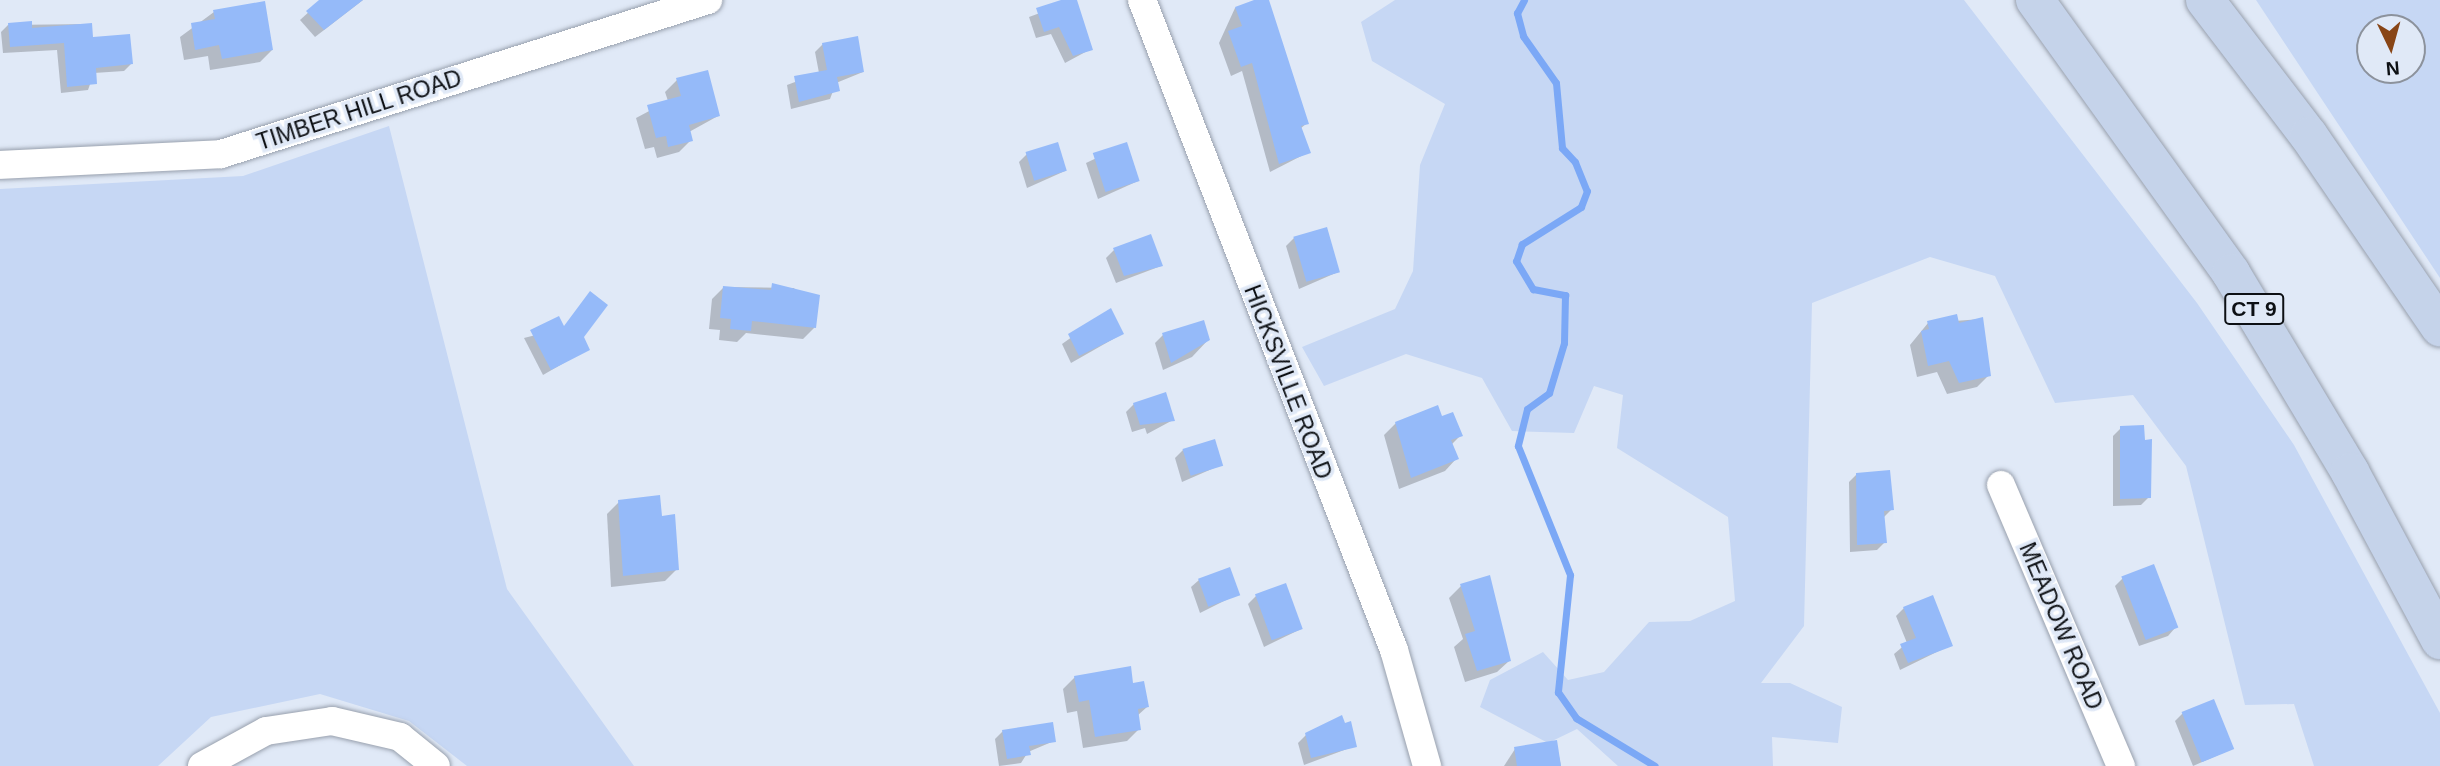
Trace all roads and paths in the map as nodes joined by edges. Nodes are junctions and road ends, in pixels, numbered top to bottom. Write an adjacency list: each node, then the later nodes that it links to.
1 (708, 0): 5 (street, TIMBER HILL ROAD)
2 (1142, 0): 11 (street, HICKSVILLE ROAD)
3 (2035, 0): 8 (highway, CT 9)
4 (2205, 0): 6 (highway)
5 (0, 165)
6 (2440, 327)
7 (2001, 485): 12 (street, MEADOW ROAD)
8 (2440, 640)
9 (202, 766): 10 (street)
10 (436, 766)
11 (1427, 766)
12 (2122, 766)

